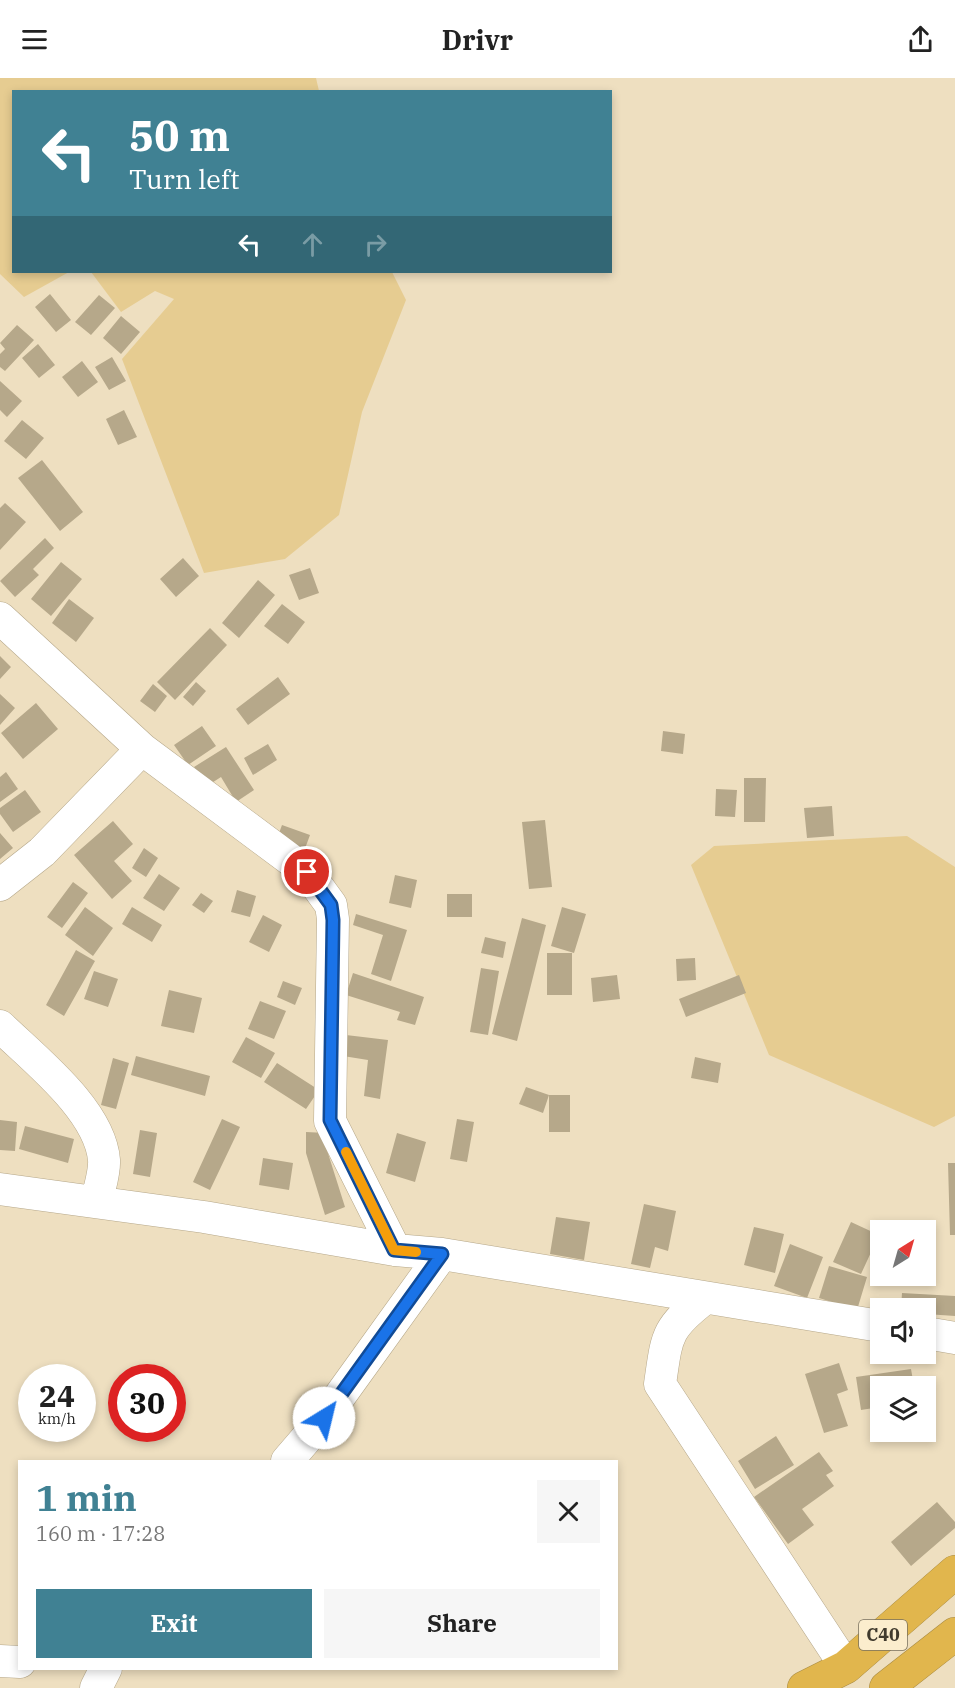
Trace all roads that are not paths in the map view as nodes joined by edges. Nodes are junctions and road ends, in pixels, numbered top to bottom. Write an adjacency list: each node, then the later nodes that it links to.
1 (0, 618): 2 (street)
2 (142, 749): 3 (street); 7 (street)
3 (0, 885)
4 (0, 1026): 6 (street)
5 (0, 1189): 6 (street)
6 (97, 1201): 7 (street)
7 (394, 1250): 8 (street)
8 (442, 1254): 9 (street); 13 (street)
9 (704, 1299): 10 (street); 18 (street)
10 (870, 1324)
11 (936, 1335): 12 (street)
12 (955, 1338)
13 (288, 1460)
14 (955, 1572): 18 (highway, C40)
15 (955, 1634): 22 (highway, C40)
16 (0, 1660): 17 (street)
17 (18, 1662)
18 (846, 1667): 21 (highway, C40)
19 (105, 1670): 20 (street)
20 (96, 1688)
21 (804, 1688)
22 (886, 1688)

